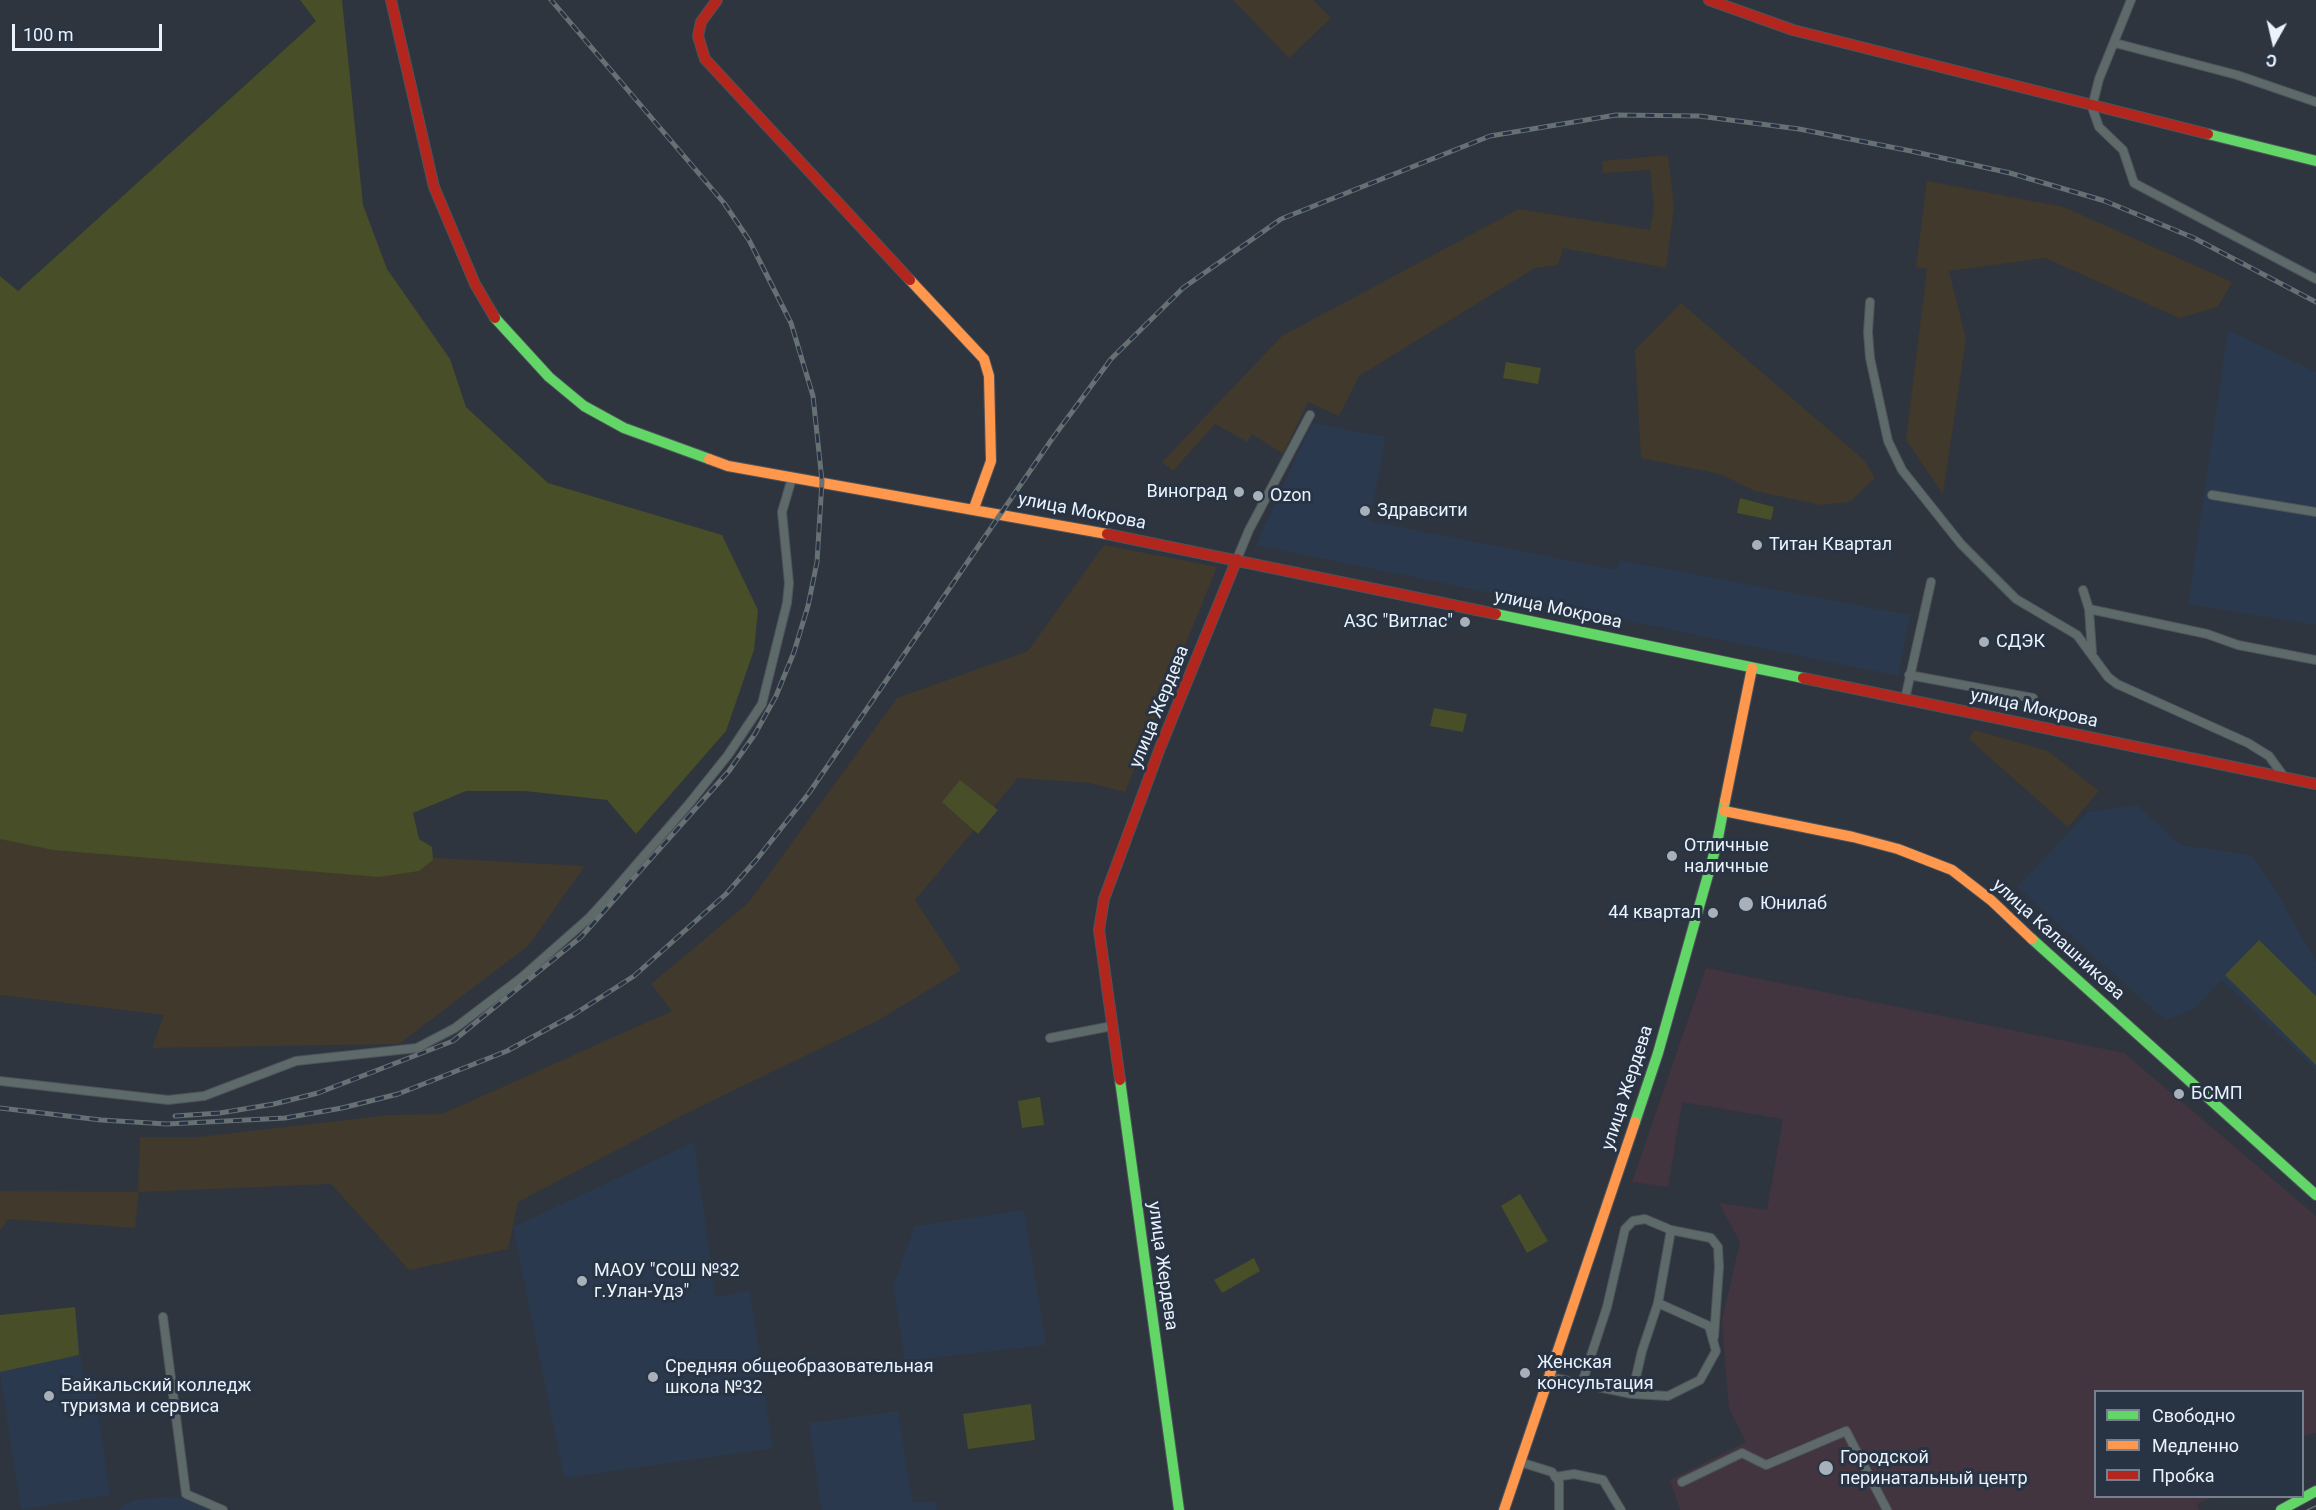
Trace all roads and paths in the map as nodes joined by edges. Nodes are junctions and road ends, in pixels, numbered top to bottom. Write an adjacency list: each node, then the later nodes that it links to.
1 (391, 0): 12 (main road, улица Мокрова)
2 (717, 0): 14 (main road)
3 (1709, 0): 7 (main road)
4 (2131, 0): 5 (street)
5 (2115, 43): 6 (street); 7 (street)
6 (2316, 102)
7 (2092, 107): 8 (main road); 9 (street)
8 (2316, 161)
9 (2316, 279)
10 (1870, 302): 20 (street)
11 (1310, 415): 16 (street, улица Жердева)
12 (792, 478): 14 (main road, улица Мокрова); 31 (street)
13 (2212, 495): 15 (street)
14 (974, 508): 16 (main road, улица Мокрова)
15 (2316, 512)
16 (1237, 560): 22 (main road, улица Мокрова); 29 (main road, улица Жердева)
17 (1931, 582): 23 (street)
18 (2083, 590): 19 (street)
19 (2089, 609): 20 (street); 21 (street)
20 (2092, 653): 26 (street)
21 (2316, 660)
22 (1752, 668): 25 (main road, улица Мокрова); 28 (main road, улица Жердева)
23 (1909, 675): 24 (street); 25 (street)
24 (2033, 698)
25 (1905, 699): 26 (main road, улица Мокрова)
26 (2285, 778): 27 (main road, улица Мокрова)
27 (2316, 784)
28 (1724, 811): 32 (main road, улица Калашникова); 37 (main road, улица Жердева)
29 (1112, 1026): 30 (street); 45 (main road, улица Жердева)
30 (1050, 1038)
31 (0, 1081)
32 (2316, 1195)
33 (1671, 1230): 34 (street); 36 (street); 38 (street)
34 (1658, 1303): 36 (street); 39 (street)
35 (163, 1317): 44 (street)
36 (1714, 1337): 39 (street)
37 (1549, 1377): 38 (street); 40 (main road, улица Жердева)
38 (1579, 1384): 39 (street)
39 (1632, 1394)
40 (1520, 1462): 41 (street); 46 (main road, улица Жердева)
41 (1555, 1477): 47 (street); 48 (street)
42 (1682, 1482): 49 (street)
43 (2303, 1498): 50 (main road)
44 (223, 1510)
45 (1179, 1510)
46 (1504, 1510)
47 (1559, 1510)
48 (1622, 1510)
49 (1887, 1510)
50 (2281, 1510)

